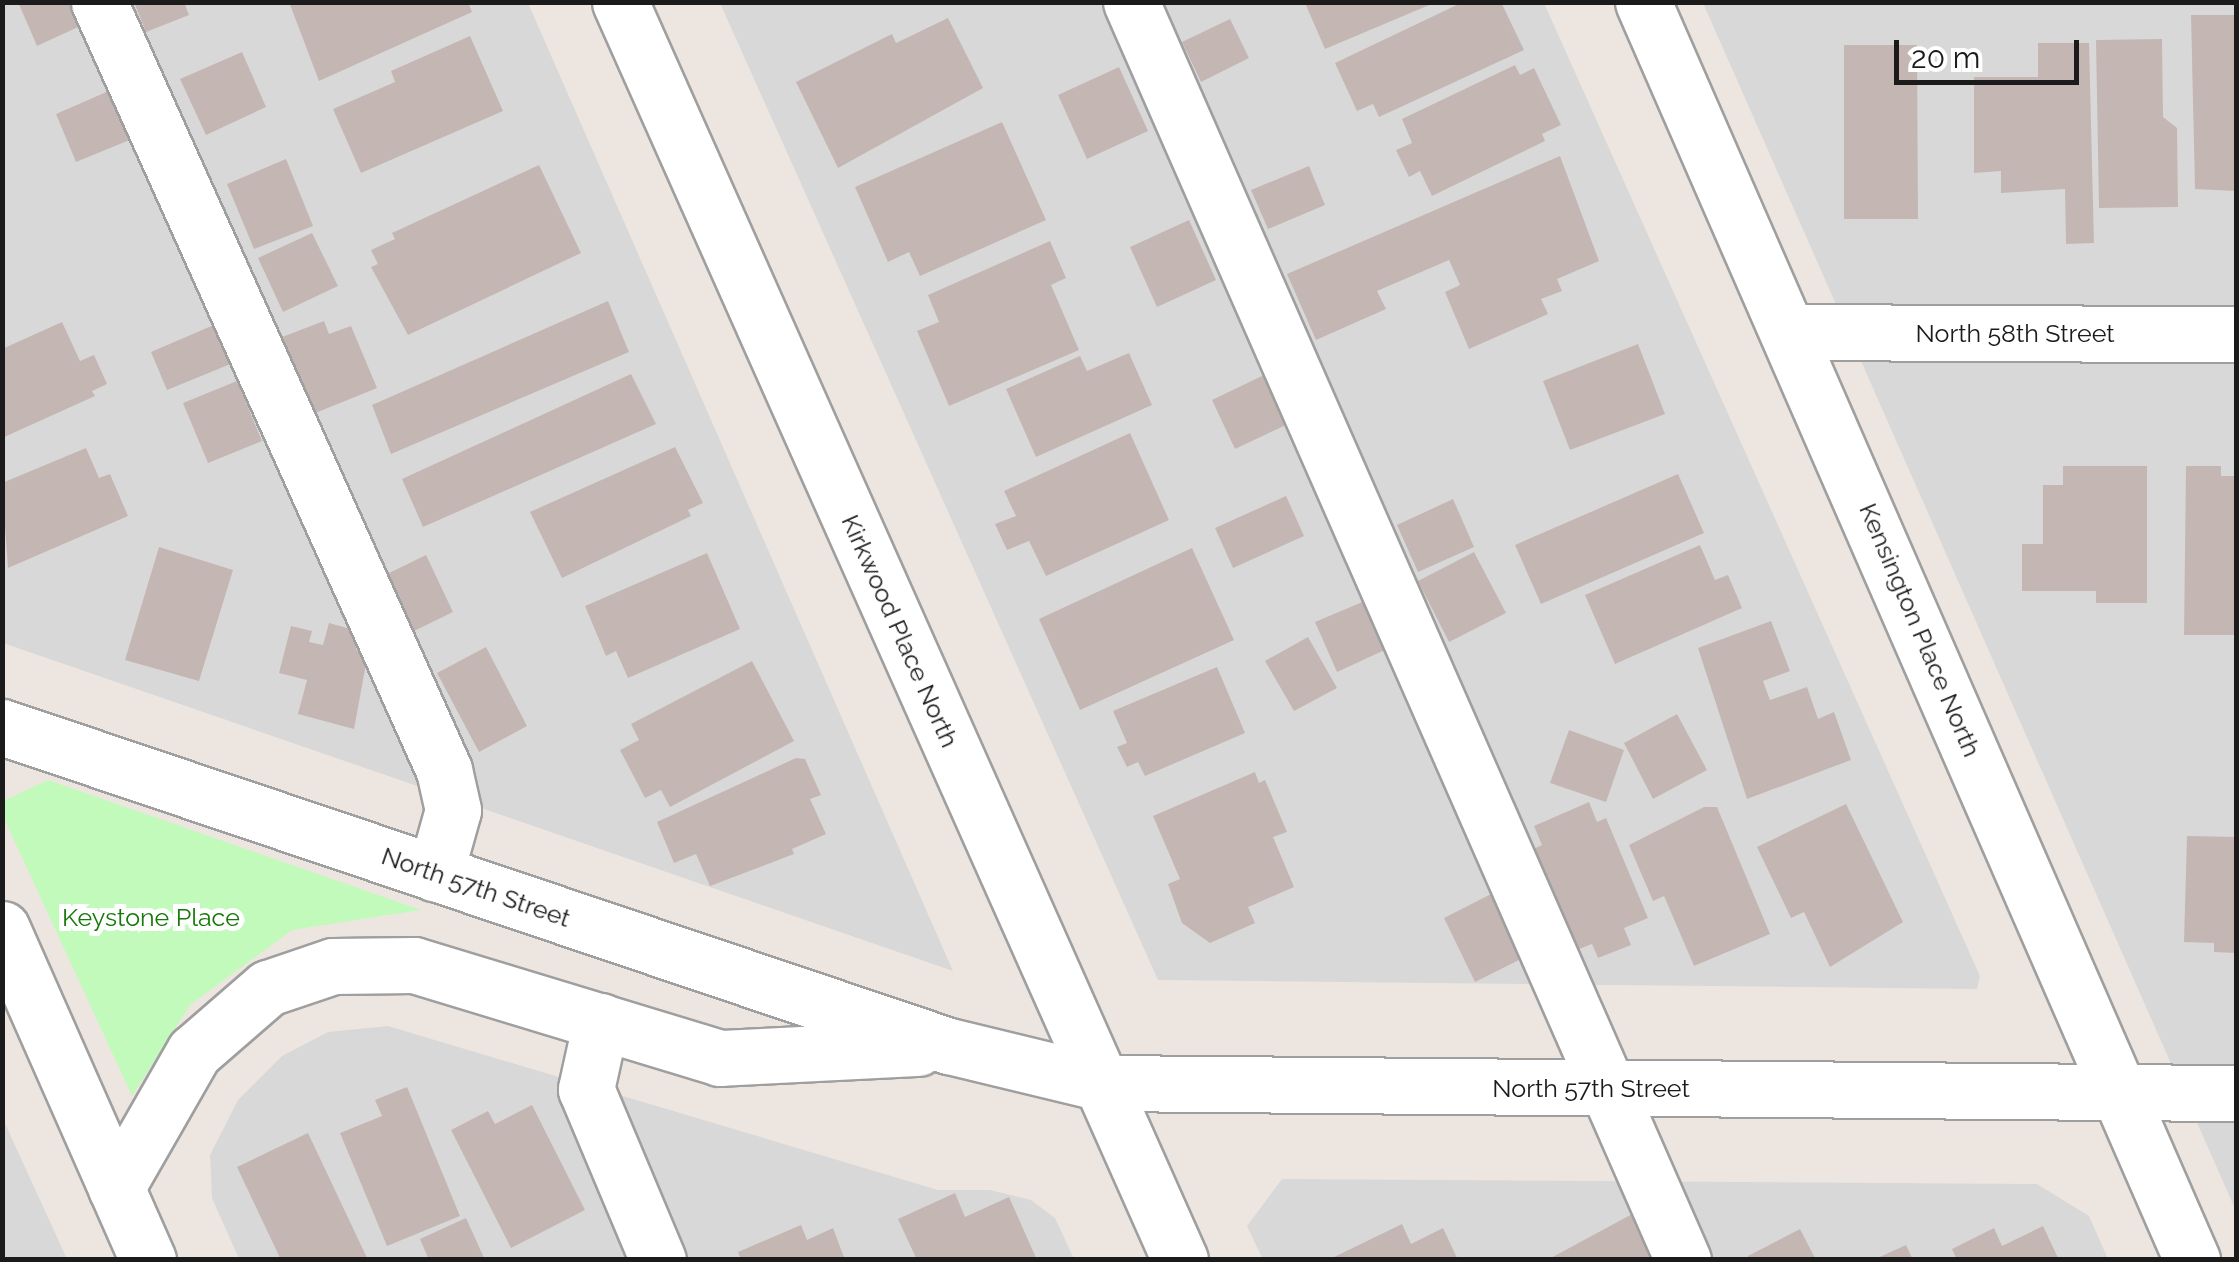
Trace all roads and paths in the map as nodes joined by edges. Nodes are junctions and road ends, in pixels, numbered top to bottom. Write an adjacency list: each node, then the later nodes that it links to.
1 (99, 2): 8 (street)
2 (620, 2): 12 (street, Kirkwood Place North)
3 (1131, 2): 13 (street)
4 (1644, 2): 5 (street, Kensington Place North)
5 (1793, 332): 6 (street, North 58th Street); 14 (street, Kensington Place North)
6 (2236, 334)
7 (2, 728): 8 (street, North 57th Street)
8 (435, 874): 11 (street, North 57th Street)
9 (2, 929): 16 (street)
10 (602, 1022): 11 (street, North 57th Street); 16 (street, North 57th Street); 18 (street)
11 (949, 1046): 12 (street, North 57th Street)
12 (1102, 1084): 13 (street, North 57th Street); 19 (street, Kirkwood Place North)
13 (1607, 1089): 14 (street, North 57th Street); 20 (street)
14 (2114, 1089): 15 (street, North 57th Street); 21 (street, Kensington Place North)
15 (2236, 1093)
16 (116, 1188): 17 (street)
17 (148, 1260)
18 (658, 1260)
19 (1180, 1260)
20 (1682, 1260)
21 (2192, 1260)

